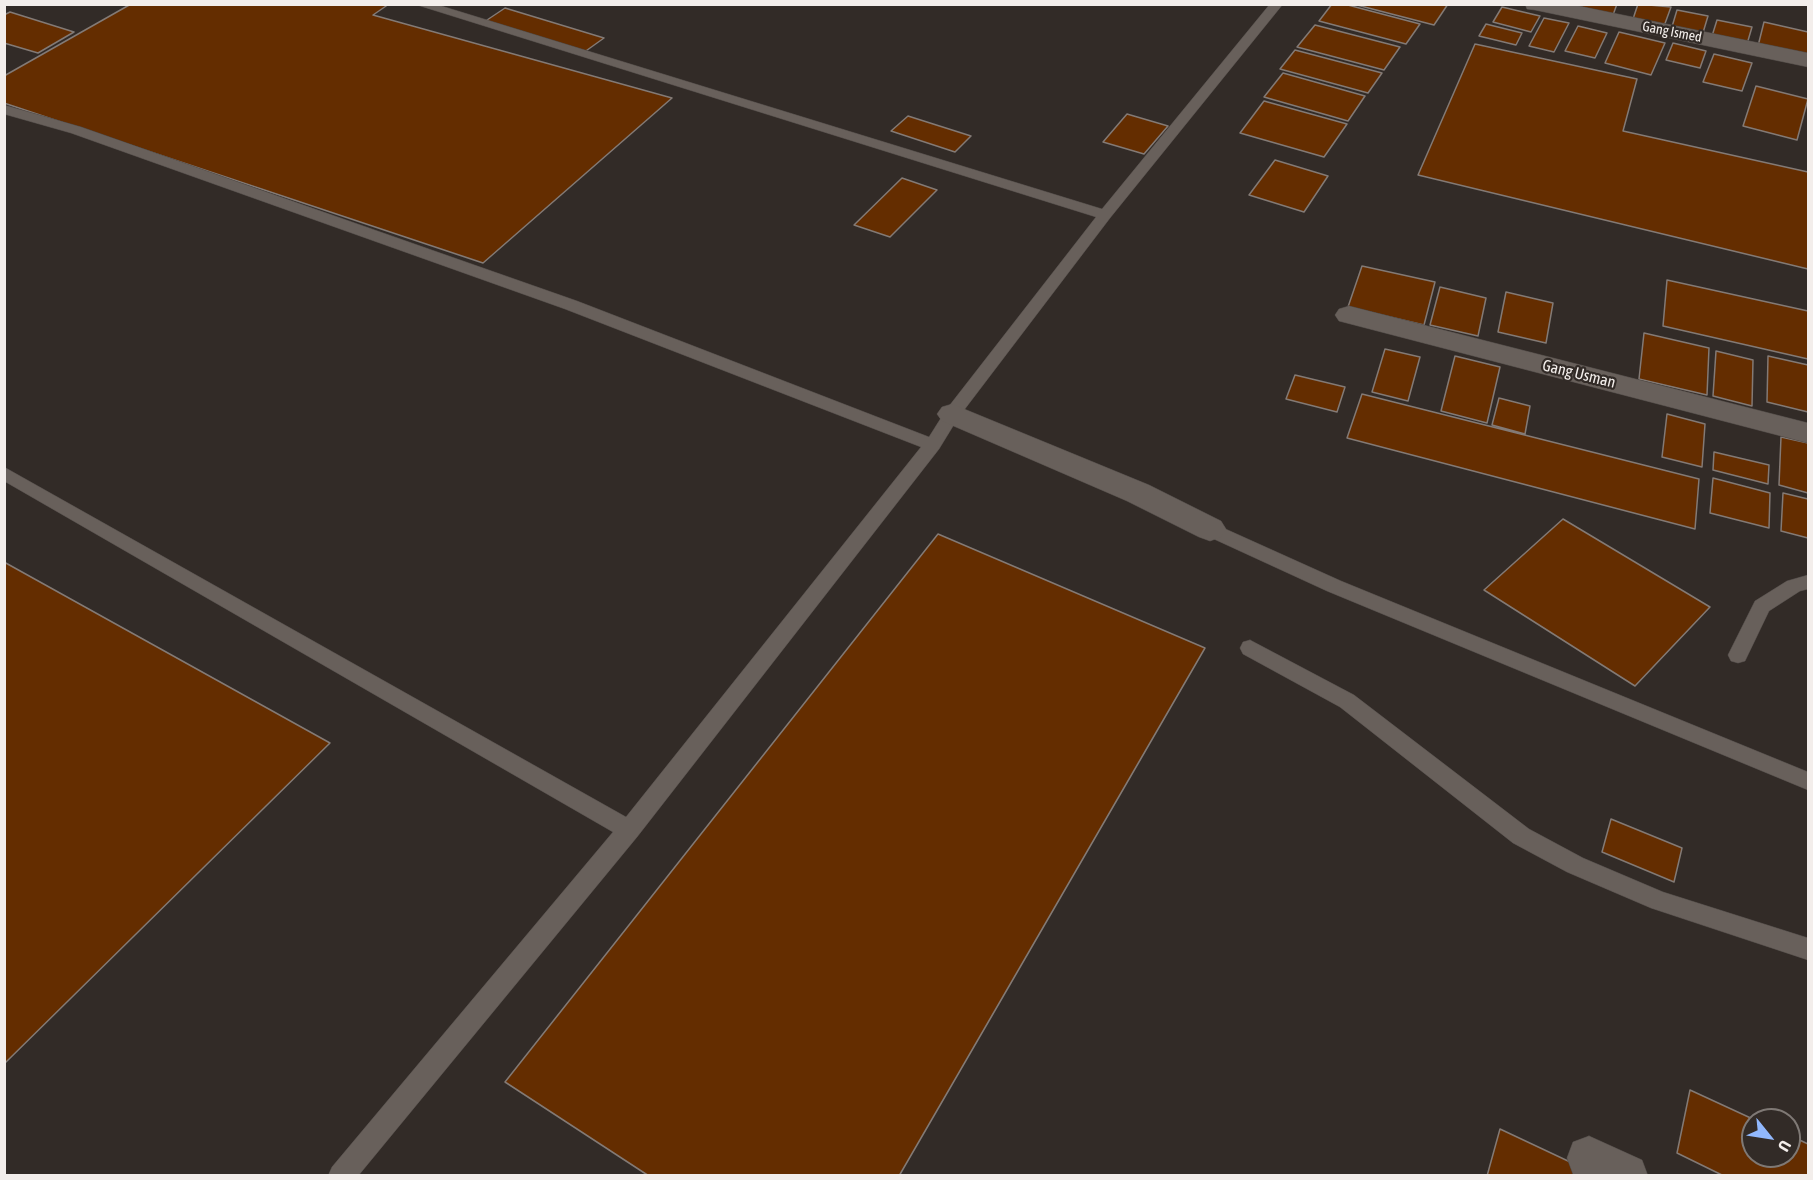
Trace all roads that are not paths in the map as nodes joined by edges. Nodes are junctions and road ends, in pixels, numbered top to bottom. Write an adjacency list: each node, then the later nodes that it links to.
1 (420, 4): 6 (lane)
2 (1277, 4): 6 (lane)
3 (1535, 4): 4 (street, Gang Ismed)
4 (1809, 60)
5 (4, 109): 10 (lane)
6 (1105, 215): 8 (lane)
7 (1349, 315): 9 (street, Gang Usman)
8 (952, 414): 10 (lane); 12 (street)
9 (1809, 433)
10 (933, 445): 17 (lane)
11 (4, 473): 17 (lane)
12 (1209, 529): 16 (lane)
13 (1809, 582): 15 (lane)
14 (1250, 648): 18 (lane)
15 (1737, 655)
16 (1809, 781)
17 (628, 830): 19 (lane)
18 (1809, 949)
19 (341, 1176)

